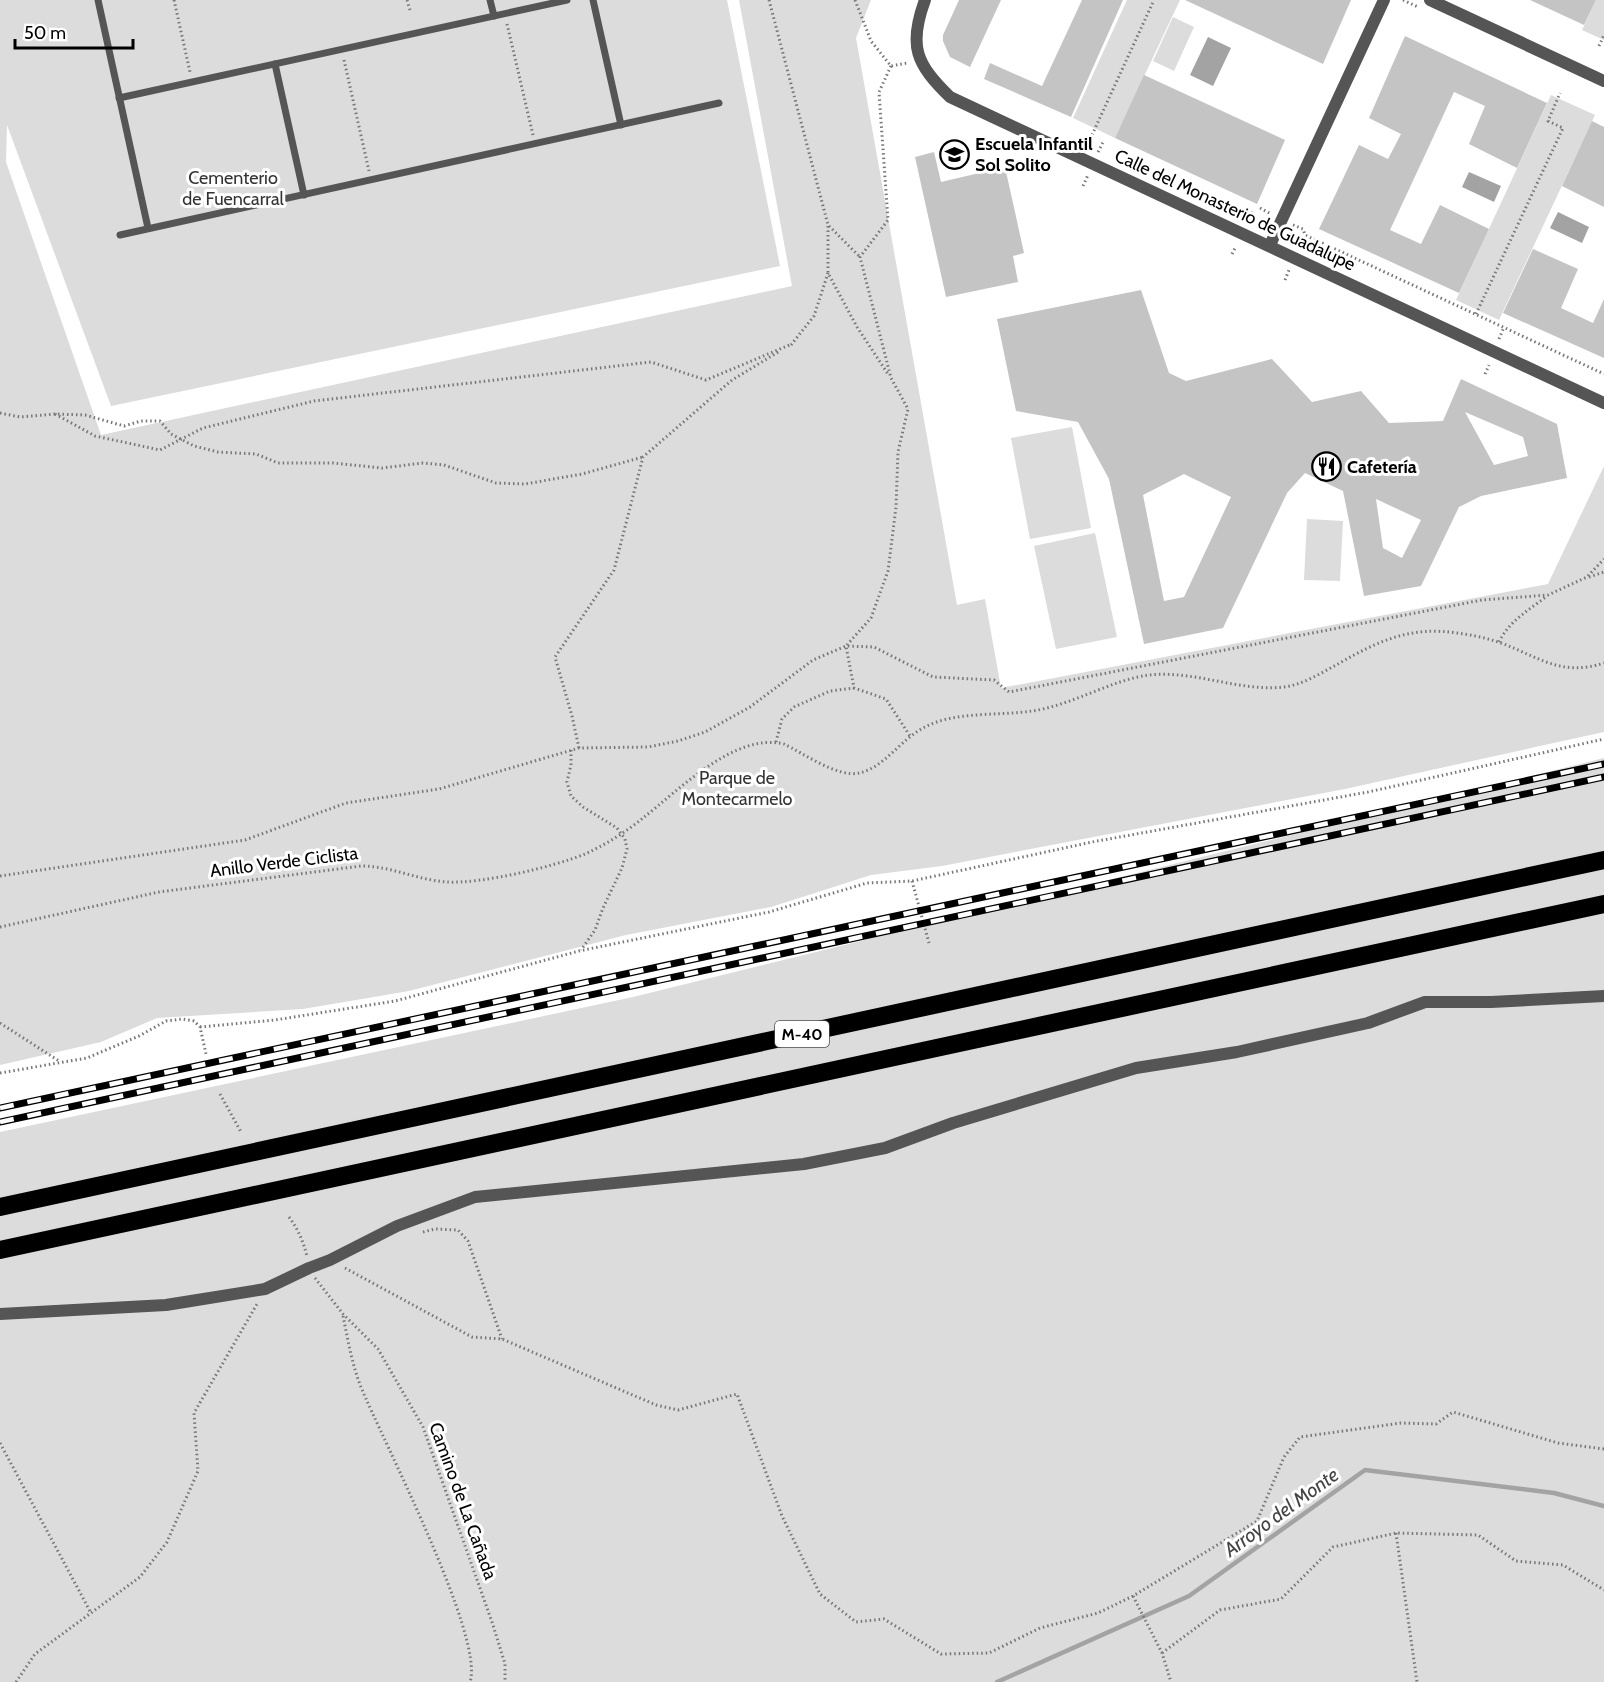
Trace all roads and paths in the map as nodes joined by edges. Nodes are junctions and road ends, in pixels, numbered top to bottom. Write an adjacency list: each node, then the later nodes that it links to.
1 (98, 0): 25 (lane)
2 (174, 0): 23 (path)
3 (408, 0): 13 (path)
4 (490, 0): 15 (lane)
5 (567, 0): 14 (lane)
6 (593, 0): 27 (lane)
7 (769, 0): 32 (path)
8 (855, 0): 21 (path)
9 (925, 0): 19 (street, Calle del Monasterio de Guadalupe)
10 (1154, 0): 28 (path)
11 (1384, 0): 36 (street)
12 (1430, 0): 22 (street)
13 (410, 10)
14 (505, 14): 15 (lane); 29 (path)
15 (494, 16): 18 (lane)
16 (1604, 35): 17 (path)
17 (1599, 46)
18 (342, 50): 20 (lane); 30 (path)
19 (920, 59): 21 (path); 36 (street, Calle del Monasterio de Guadalupe)
20 (275, 64): 23 (lane); 31 (lane)
21 (891, 66): 37 (path)
22 (1604, 81)
23 (193, 82): 25 (lane)
24 (1560, 93): 39 (path)
25 (119, 98): 33 (lane)
26 (719, 103): 27 (lane)
27 (621, 125): 29 (lane)
28 (1092, 135)
29 (536, 144): 30 (lane)
30 (371, 180): 31 (lane)
31 (304, 195): 33 (lane)
32 (828, 225): 37 (path); 38 (path)
33 (148, 228): 35 (lane)
34 (1303, 229): 39 (path)
35 (120, 235)
36 (1270, 245): 43 (street, Calle del Monasterio de Guadalupe)
37 (860, 257): 42 (path)
38 (828, 273): 40 (path); 42 (path)
39 (1476, 314): 41 (path)
40 (792, 344): 46 (path); 47 (path)
41 (1604, 374)
42 (891, 378): 53 (path)
43 (1604, 403)
44 (0, 413): 45 (path)
45 (55, 414): 46 (path); 46 (path)
46 (181, 439): 47 (path)
47 (643, 457): 59 (path)
48 (1604, 559): 50 (path)
49 (1604, 572): 50 (path)
50 (1587, 577): 51 (path)
51 (1548, 595): 52 (path); 53 (path)
52 (1499, 642): 54 (path); 56 (path)
53 (846, 646): 55 (path); 59 (path)
54 (1604, 663)
55 (854, 688): 56 (path); 58 (path)
56 (910, 736): 58 (path)
57 (1604, 739): 64 (path)
58 (776, 742): 61 (path, Anillo Verde Ciclista)
59 (579, 748): 60 (path)
60 (571, 750): 61 (path); 63 (path)
61 (621, 833): 66 (path, Anillo Verde Ciclista); 68 (path)
62 (1604, 860): 77 (highway, M-40)
63 (0, 876)
64 (912, 881): 67 (path); 68 (path)
65 (1604, 904): 79 (highway, M-40)
66 (0, 927)
67 (929, 943)
68 (579, 951): 71 (path)
69 (1604, 996): 80 (street)
70 (0, 1023): 73 (path)
71 (200, 1027): 72 (path); 73 (path)
72 (206, 1054)
73 (58, 1061): 74 (path)
74 (0, 1073)
75 (220, 1094): 76 (path)
76 (241, 1132)
77 (0, 1207)
78 (420, 1234): 83 (path)
79 (0, 1250)
80 (330, 1260): 81 (street); 83 (path)
81 (265, 1289): 82 (street); 89 (path)
82 (0, 1314)
83 (502, 1339): 88 (path)
84 (0, 1443): 89 (path)
85 (1604, 1449): 88 (path)
86 (1396, 1533): 87 (path); 90 (path); 95 (path)
87 (1604, 1590)
88 (1133, 1596): 90 (path)
89 (91, 1613): 91 (path)
90 (1162, 1653): 94 (path)
91 (16, 1682)
92 (470, 1682): 93 (path, Camino de La Cañada)
93 (506, 1682)
94 (1171, 1682)
95 (1416, 1682)

